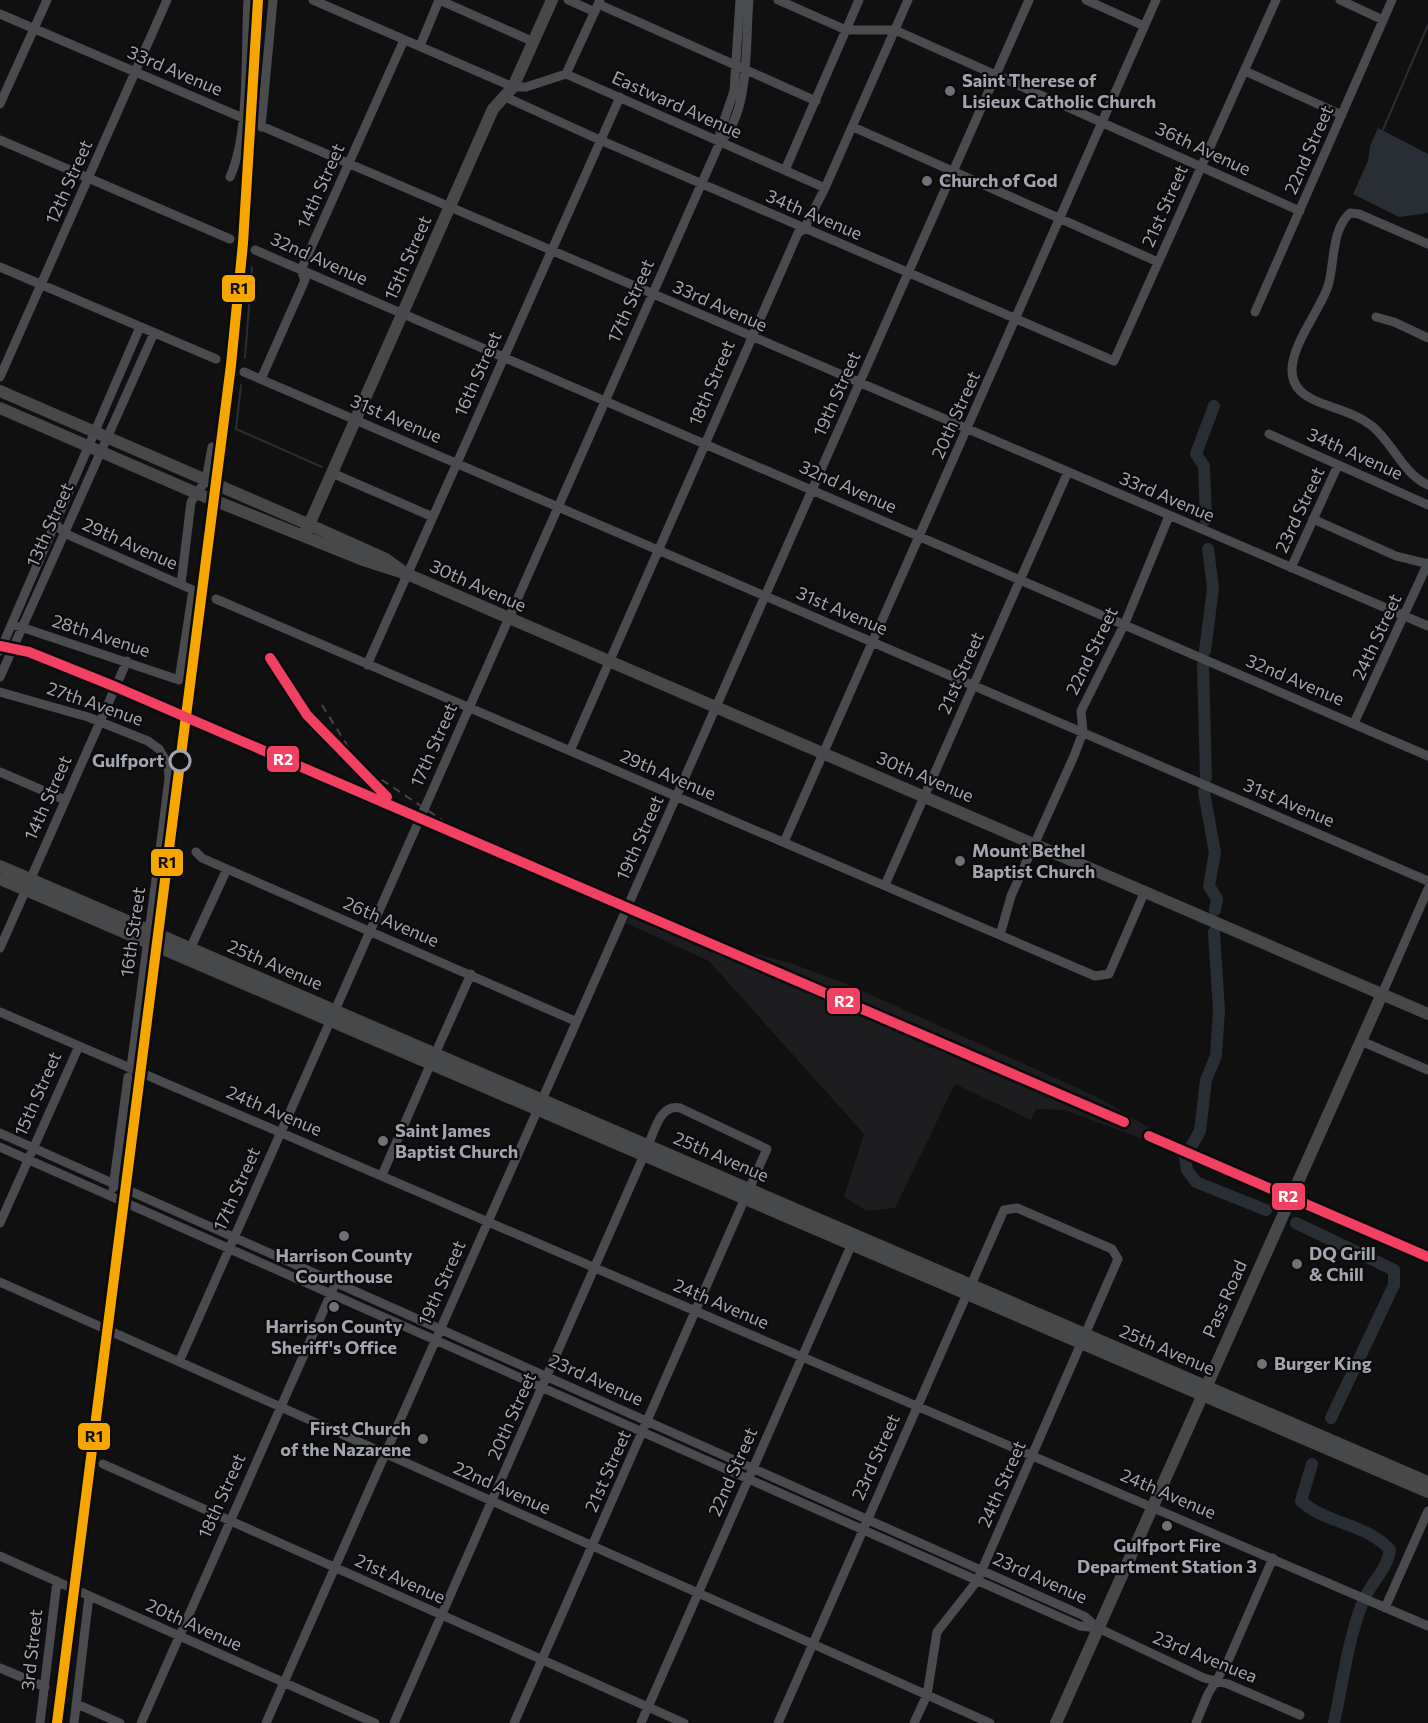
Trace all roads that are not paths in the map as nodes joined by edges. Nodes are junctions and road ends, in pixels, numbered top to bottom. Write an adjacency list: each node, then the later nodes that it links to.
1 (47, 0): 24 (street)
2 (167, 0): 32 (street, 12th Street)
3 (248, 0): 41 (street)
4 (273, 0): 43 (street)
5 (314, 0): 27 (street)
6 (439, 0): 28 (street); 29 (street)
7 (552, 0): 28 (main road, 15th Street)
8 (568, 0): 20 (street)
9 (740, 0): 30 (street)
10 (749, 0): 30 (street)
11 (778, 0): 25 (street)
12 (859, 0): 25 (street)
13 (908, 0): 26 (street, 18th Street)
14 (1029, 0): 34 (street, 19th Street)
15 (1086, 0): 23 (street)
16 (1156, 0): 23 (street, 20th Street)
17 (1276, 0): 31 (street, 21st Street)
18 (1340, 0): 22 (street)
19 (1392, 0): 22 (street, 22nd Street)
20 (598, 5): 30 (street); 33 (street)
21 (0, 14): 24 (street, 33rd Avenue)
22 (1383, 20): 40 (street, 22nd Street)
23 (1144, 26): 42 (street, 20th Street)
24 (34, 29): 32 (street, 33rd Avenue); 39 (street)
25 (846, 30): 26 (street); 38 (street)
26 (895, 30): 34 (street, 36th Avenue); 44 (street, 18th Street)
27 (404, 40): 29 (street); 48 (street, 14th Street)
28 (534, 42): 35 (main road, 15th Street)
29 (420, 46): 35 (street)
30 (739, 66): 38 (street); 47 (street, 17th Street)
31 (1245, 71): 40 (street); 49 (street, 21st Street)
32 (135, 72): 41 (street, 33rd Avenue); 53 (street, 12th Street)
33 (566, 74): 35 (street); 37 (street, Eastward Avenue)
34 (996, 75): 42 (street, 36th Avenue); 51 (street, 19th Street)
35 (513, 87): 36 (main road, 15th Street)
36 (503, 96): 46 (street, 34th Avenue); 56 (main road, 15th Street)
37 (620, 98): 46 (street, 16th Street); 47 (street, Eastward Avenue)
38 (816, 101): 50 (street)
39 (0, 104)
40 (1342, 115): 57 (street, 22nd Street)
41 (242, 118): 43 (street, 33rd Avenue); 52 (street)
42 (1103, 121): 49 (street, 36th Avenue); 58 (street, 20th Street)
43 (261, 127): 48 (street, 33rd Avenue)
44 (853, 127): 51 (street); 55 (street, 18th Street)
45 (0, 140): 53 (street)
46 (600, 141): 54 (street, 34th Avenue); 63 (street, 16th Street)
47 (720, 142): 50 (street, Eastward Avenue); 54 (street, 17th Street)
48 (349, 164): 56 (street, 33rd Avenue); 66 (street, 14th Street)
49 (1201, 166): 57 (street, 36th Avenue); 64 (street, 21st Street)
50 (785, 170): 55 (street, Eastward Avenue)
51 (953, 171): 58 (street); 67 (street, 19th Street)
52 (230, 177)
53 (88, 178): 60 (street); 68 (street, 12th Street)
54 (702, 184): 59 (street, 34th Avenue); 69 (street, 17th Street)
55 (825, 188): 59 (street, 18th Street)
56 (449, 208): 63 (street, 33rd Avenue); 71 (main road, 15th Street)
57 (1300, 211): 70 (street, 22nd Street)
58 (1061, 218): 64 (street); 73 (street, 20th Street)
59 (804, 229): 67 (street, 34th Avenue); 76 (street, 18th Street)
60 (230, 239)
61 (1428, 243): 104 (street)
62 (255, 249): 66 (street, 32nd Avenue)
63 (550, 251): 69 (street, 33rd Avenue); 78 (street, 16th Street)
64 (1158, 262): 80 (street, 21st Street)
65 (0, 267): 68 (street)
66 (301, 270): 71 (street, 32nd Avenue); 83 (street, 14th Street)
67 (909, 273): 73 (street, 34th Avenue); 85 (street, 19th Street)
68 (41, 284): 74 (street); 82 (street, 12th Street)
69 (652, 294): 76 (street, 33rd Avenue); 88 (street, 17th Street)
70 (1255, 312)
71 (402, 314): 78 (street, 32nd Avenue); 90 (main road, 15th Street)
72 (1376, 317): 77 (street)
73 (1017, 319): 80 (street, 34th Avenue); 91 (street, 20th Street)
74 (140, 327): 75 (street); 84 (street, 13th Street)
75 (154, 333): 79 (street); 86 (street, 13th Street)
76 (750, 338): 85 (street, 33rd Avenue); 95 (street, 18th Street)
77 (1428, 338)
78 (504, 357): 88 (street, 32nd Avenue); 99 (street, 16th Street)
79 (216, 359)
80 (1114, 361)
81 (244, 372): 83 (street, 31st Avenue)
82 (0, 377)
83 (261, 379): 90 (street, 31st Avenue)
84 (117, 381): 86 (street); 92 (street, 13th Street)
85 (860, 384): 91 (street, 33rd Avenue); 105 (street, 19th Street)
86 (130, 387): 94 (street, 13th Street)
87 (0, 391): 92 (main road, 30th Avenue)
88 (604, 401): 95 (street, 32nd Avenue); 108 (street, 17th Street)
89 (0, 408): 96 (main road, 30th Avenue)
90 (355, 420): 99 (street, 31st Avenue); 101 (main road, 15th Street)
91 (967, 430): 102 (street, 33rd Avenue); 115 (street, 20th Street)
92 (95, 432): 94 (main road, 30th Avenue); 96 (street, 13th Street)
93 (1269, 434): 100 (street, 34th Avenue)
94 (108, 438): 98 (street, 13th Street); 103 (main road, 30th Avenue)
95 (704, 443): 105 (street, 32nd Avenue); 116 (street, 18th Street)
96 (89, 447): 98 (main road, 30th Avenue); 112 (street, 13th Street)
97 (212, 447): 103 (street)
98 (101, 452): 106 (main road, 30th Avenue); 114 (street, 13th Street)
99 (456, 463): 108 (street, 31st Avenue); 110 (street, 16th Street)
100 (1338, 465): 107 (street, 34th Avenue); 111 (street, 23rd Street)
101 (332, 473): 110 (street); 113 (main road, 15th Street)
102 (1067, 474): 109 (street, 33rd Avenue); 120 (street, 21st Street)
103 (206, 480): 106 (street); 113 (main road, 30th Avenue)
104 (1428, 485)
105 (813, 489): 115 (street, 32nd Avenue); 122 (street, 19th Street)
106 (196, 493): 113 (main road, 30th Avenue); 121 (street)
107 (1428, 505)
108 (556, 507): 116 (street, 31st Avenue); 125 (street, 17th Street)
109 (1169, 516): 118 (street, 33rd Avenue); 126 (street, 22nd Street)
110 (433, 517): 119 (street, 16th Street)
111 (1314, 519): 117 (street); 118 (street, 23rd Street)
112 (57, 524): 114 (street, 29th Avenue); 127 (street, 13th Street)
113 (307, 530): 119 (main road, 30th Avenue)
114 (64, 533): 121 (street, 29th Avenue); 127 (street, 13th Street)
115 (920, 537): 120 (street, 32nd Avenue); 131 (street, 20th Street)
116 (659, 549): 122 (street, 31st Avenue); 134 (street, 18th Street)
117 (1428, 564): 124 (street, 24th Street)
118 (1291, 568): 124 (street, 33rd Avenue)
119 (407, 574): 125 (main road, 30th Avenue); 135 (street, 16th Street)
120 (1021, 579): 126 (street, 32nd Avenue); 129 (street, 21st Street)
121 (181, 584): 137 (street, 29th Avenue)
122 (764, 597): 131 (street, 31st Avenue); 140 (street, 19th Street)
123 (216, 599): 135 (street, 29th Avenue)
124 (1404, 616): 128 (street, 33rd Avenue); 143 (street, 24th Street)
125 (508, 619): 134 (main road, 30th Avenue); 141 (street, 17th Street)
126 (1125, 623): 143 (street, 32nd Avenue); 144 (street, 22nd Street)
127 (17, 626): 132 (street, 13th Street); 133 (street, 28th Avenue); 136 (street, 13th Street)
128 (1428, 626)
129 (998, 631): 130 (street); 138 (street, 21st Street)
130 (1008, 636)
131 (873, 642): 138 (street, 31st Avenue); 146 (street, 20th Street)
132 (0, 651)
133 (127, 662): 137 (street, 28th Avenue); 142 (street, 14th Street)
134 (610, 662): 140 (main road, 30th Avenue); 145 (street, 18th Street)
135 (367, 665): 141 (street, 29th Avenue)
136 (0, 677)
137 (179, 680)
138 (974, 685): 144 (street, 31st Avenue); 150 (street, 21st Street)
139 (0, 692): 142 (street, 27th Avenue)
140 (716, 707): 146 (main road, 30th Avenue); 151 (street, 19th Street)
141 (468, 708): 145 (street, 29th Avenue); 164 (street, 17th Street)
142 (100, 721): 148 (street, 27th Avenue); 152 (street, 14th Street)
143 (1354, 723): 147 (street, 32nd Avenue)
144 (1083, 732): 154 (street, 22nd Street); 159 (street, 31st Avenue)
145 (570, 751): 151 (street, 29th Avenue)
146 (823, 753): 150 (main road, 30th Avenue); 153 (street, 20th Street)
147 (1428, 756)
148 (168, 764): 166 (street, 16th Street)
149 (0, 772): 152 (street)
150 (924, 796): 154 (main road, 30th Avenue); 161 (street, 21st Street)
151 (676, 797): 153 (street, 29th Avenue); 174 (street, 19th Street)
152 (65, 800): 160 (street, 14th Street)
153 (784, 842): 161 (street, 29th Avenue)
154 (1034, 843): 163 (main road, 30th Avenue); 165 (street, 22nd Street)
155 (196, 852): 157 (street, 26th Avenue)
156 (0, 866): 160 (main road, 25th Avenue)
157 (227, 869): 164 (street, 26th Avenue); 168 (street)
158 (0, 879): 160 (main road, 25th Avenue)
159 (1428, 881)
160 (28, 885): 166 (main road, 25th Avenue); 167 (street, 14th Street)
161 (885, 885): 165 (street, 29th Avenue)
162 (1428, 889): 170 (street, Pass Road)
163 (1145, 891): 165 (street, 29th Avenue); 170 (main road, 30th Avenue)
164 (370, 930): 169 (street, 26th Avenue); 173 (street, 17th Street)
165 (1000, 935)
166 (149, 937): 168 (main road, 25th Avenue); 173 (main road, 25th Avenue); 178 (street, 16th Street)
167 (0, 948)
168 (190, 949): 173 (main road, 25th Avenue)
169 (471, 974): 174 (street, 26th Avenue); 177 (street)
170 (1382, 994): 172 (main road, 30th Avenue); 175 (main road, Pass Road)
171 (0, 1012): 176 (street, 24th Avenue)
172 (1428, 1014)
173 (333, 1015): 177 (main road, 25th Avenue); 183 (street, 17th Street)
174 (575, 1021): 181 (street, 19th Street)
175 (1361, 1041): 179 (street); 212 (main road, Pass Road)
176 (79, 1046): 178 (street, 24th Avenue); 186 (street, 15th Street)
177 (433, 1058): 181 (main road, 25th Avenue); 189 (street)
178 (130, 1067): 183 (street, 24th Avenue)
179 (1428, 1070)
180 (128, 1077): 190 (street)
181 (539, 1104): 187 (main road, 25th Avenue); 193 (street, 19th Street)
182 (680, 1108): 187 (street, 20th Street); 191 (street, 21st Street)
183 (281, 1132): 189 (street, 24th Avenue); 195 (street, 17th Street)
184 (0, 1133): 186 (street, 23rd Avenue)
185 (0, 1147): 188 (street, 23rd Avenue)
186 (34, 1148): 188 (street, 15th Street); 190 (street, 23rd Avenue)
187 (646, 1150): 191 (main road, 25th Avenue); 199 (street, 20th Street)
188 (29, 1159): 192 (street, 23rd Avenue); 194 (street, 15th Street)
189 (382, 1176): 193 (street, 24th Avenue)
190 (114, 1184): 192 (street); 195 (street, 23rd Avenue)
191 (747, 1194): 196 (main road, 25th Avenue); 204 (street, 21st Street)
192 (112, 1196): 197 (street, 23rd Avenue)
193 (487, 1222): 199 (street, 24th Avenue); 205 (street, 19th Street)
194 (0, 1223)
195 (234, 1238): 197 (street, 17th Street); 201 (street, 23rd Avenue)
196 (854, 1240): 202 (main road, 25th Avenue); 208 (street, 22nd Street)
197 (229, 1248): 203 (street, 23rd Avenue); 209 (street, 17th Street)
198 (1117, 1254): 202 (street, 23rd Street); 206 (street, 24th Street)
199 (595, 1268): 204 (street, 24th Avenue); 210 (street, 20th Street)
200 (0, 1282): 209 (street, 22nd Avenue)
201 (336, 1283): 203 (street, 18th Street); 205 (street, 23rd Avenue)
202 (969, 1289): 206 (main road, 25th Avenue); 214 (street, 23rd Street)
203 (331, 1294): 207 (street, 23rd Avenue); 213 (street, 18th Street)
204 (696, 1311): 208 (street, 24th Avenue); 215 (street, 21st Street)
205 (440, 1328): 207 (street, 19th Street); 210 (street, 23rd Avenue)
206 (1083, 1339): 212 (main road, 25th Avenue); 218 (street, 24th Street)
207 (435, 1340): 211 (street, 23rd Avenue); 217 (street, 19th Street)
208 (802, 1357): 214 (street, 24th Avenue); 220 (street, 22nd Street)
209 (179, 1362): 213 (street, 22nd Avenue)
210 (548, 1376): 211 (street, 20th Street); 215 (street, 23rd Avenue)
211 (543, 1387): 216 (street, 23rd Avenue); 224 (street, 20th Street)
212 (1204, 1391): 222 (main road, 25th Avenue); 223 (main road, 25th Avenue); 225 (main road, Pass Road)
213 (280, 1407): 217 (street, 22nd Avenue); 228 (street, 18th Street)
214 (916, 1407): 218 (street, 24th Avenue); 227 (street, 23rd Street)
215 (648, 1421): 216 (street, 21st Street); 220 (street, 23rd Avenue)
216 (643, 1432): 221 (street, 23rd Avenue); 230 (street, 21st Street)
217 (385, 1454): 224 (street, 22nd Avenue); 233 (street, 19th Street)
218 (1033, 1455): 225 (street, 24th Avenue); 234 (street, 24th Street)
219 (103, 1464): 228 (street, 21st Avenue)
220 (753, 1468): 221 (street, 22nd Street); 227 (street, 23rd Avenue)
221 (748, 1479): 229 (street, 23rd Avenue); 237 (street, 22nd Street)
222 (1428, 1482)
223 (1428, 1492)
224 (492, 1501): 230 (street, 22nd Avenue); 240 (street, 20th Street)
225 (1152, 1505): 232 (street, 24th Avenue); 242 (main road, Pass Road)
226 (1428, 1511): 239 (street)
227 (867, 1519): 229 (street, 23rd Street); 234 (street, 23rd Avenue)
228 (228, 1521): 233 (street, 21st Avenue); 243 (street, 18th Street)
229 (863, 1530): 236 (street, 23rd Avenue); 244 (street, 23rd Street)
230 (593, 1546): 237 (street, 22nd Avenue); 245 (street, 21st Street)
231 (0, 1556): 235 (street, 20th Avenue)
232 (1273, 1558): 239 (street, 24th Avenue); 247 (street)
233 (334, 1568): 240 (street, 21st Avenue); 248 (street, 19th Street)
234 (982, 1570): 236 (street, 24th Street); 242 (street, 23rd Avenue)
235 (57, 1581): 238 (street, 20th Avenue); 249 (street, 3rd Street)
236 (977, 1581): 242 (street, 23rd Avenue); 250 (street, 24th Street)
237 (698, 1593): 244 (street, 22nd Avenue); 252 (street, 22nd Street)
238 (89, 1596): 243 (street, 20th Avenue); 251 (street)
239 (1382, 1606): 241 (street, 24th Avenue)
240 (441, 1616): 245 (street, 21st Avenue); 260 (street, 20th Street)
241 (1428, 1626)
242 (1098, 1628): 247 (street, 23rd Avenuea); 267 (main road, Pass Road)
243 (178, 1636): 248 (street, 20th Avenue); 257 (street, 18th Street)
244 (812, 1644): 250 (street, 22nd Avenue); 264 (street, 23rd Street)
245 (542, 1660): 252 (street, 21st Avenue); 261 (street, 21st Street)
246 (0, 1668): 249 (street)
247 (1215, 1681): 253 (street, 23rd Avenuea); 268 (street)
248 (284, 1682): 258 (street, 19th Street); 259 (street, 20th Avenue)
249 (45, 1687): 254 (street, 3rd Street)
250 (927, 1695): 265 (street, 24th Street); 266 (street, 22nd Avenue)
251 (77, 1704): 255 (street); 256 (street)
252 (648, 1707): 262 (street, 22nd Street); 263 (street, 21st Avenue)
253 (1300, 1715)
254 (40, 1723)
255 (74, 1723)
256 (120, 1723)
257 (141, 1723)
258 (266, 1723)
259 (375, 1723)
260 (394, 1723)
261 (514, 1723)
262 (641, 1723)
263 (684, 1723)
264 (778, 1723)
265 (914, 1723)
266 (990, 1723)
267 (1056, 1723)
268 (1196, 1723)

